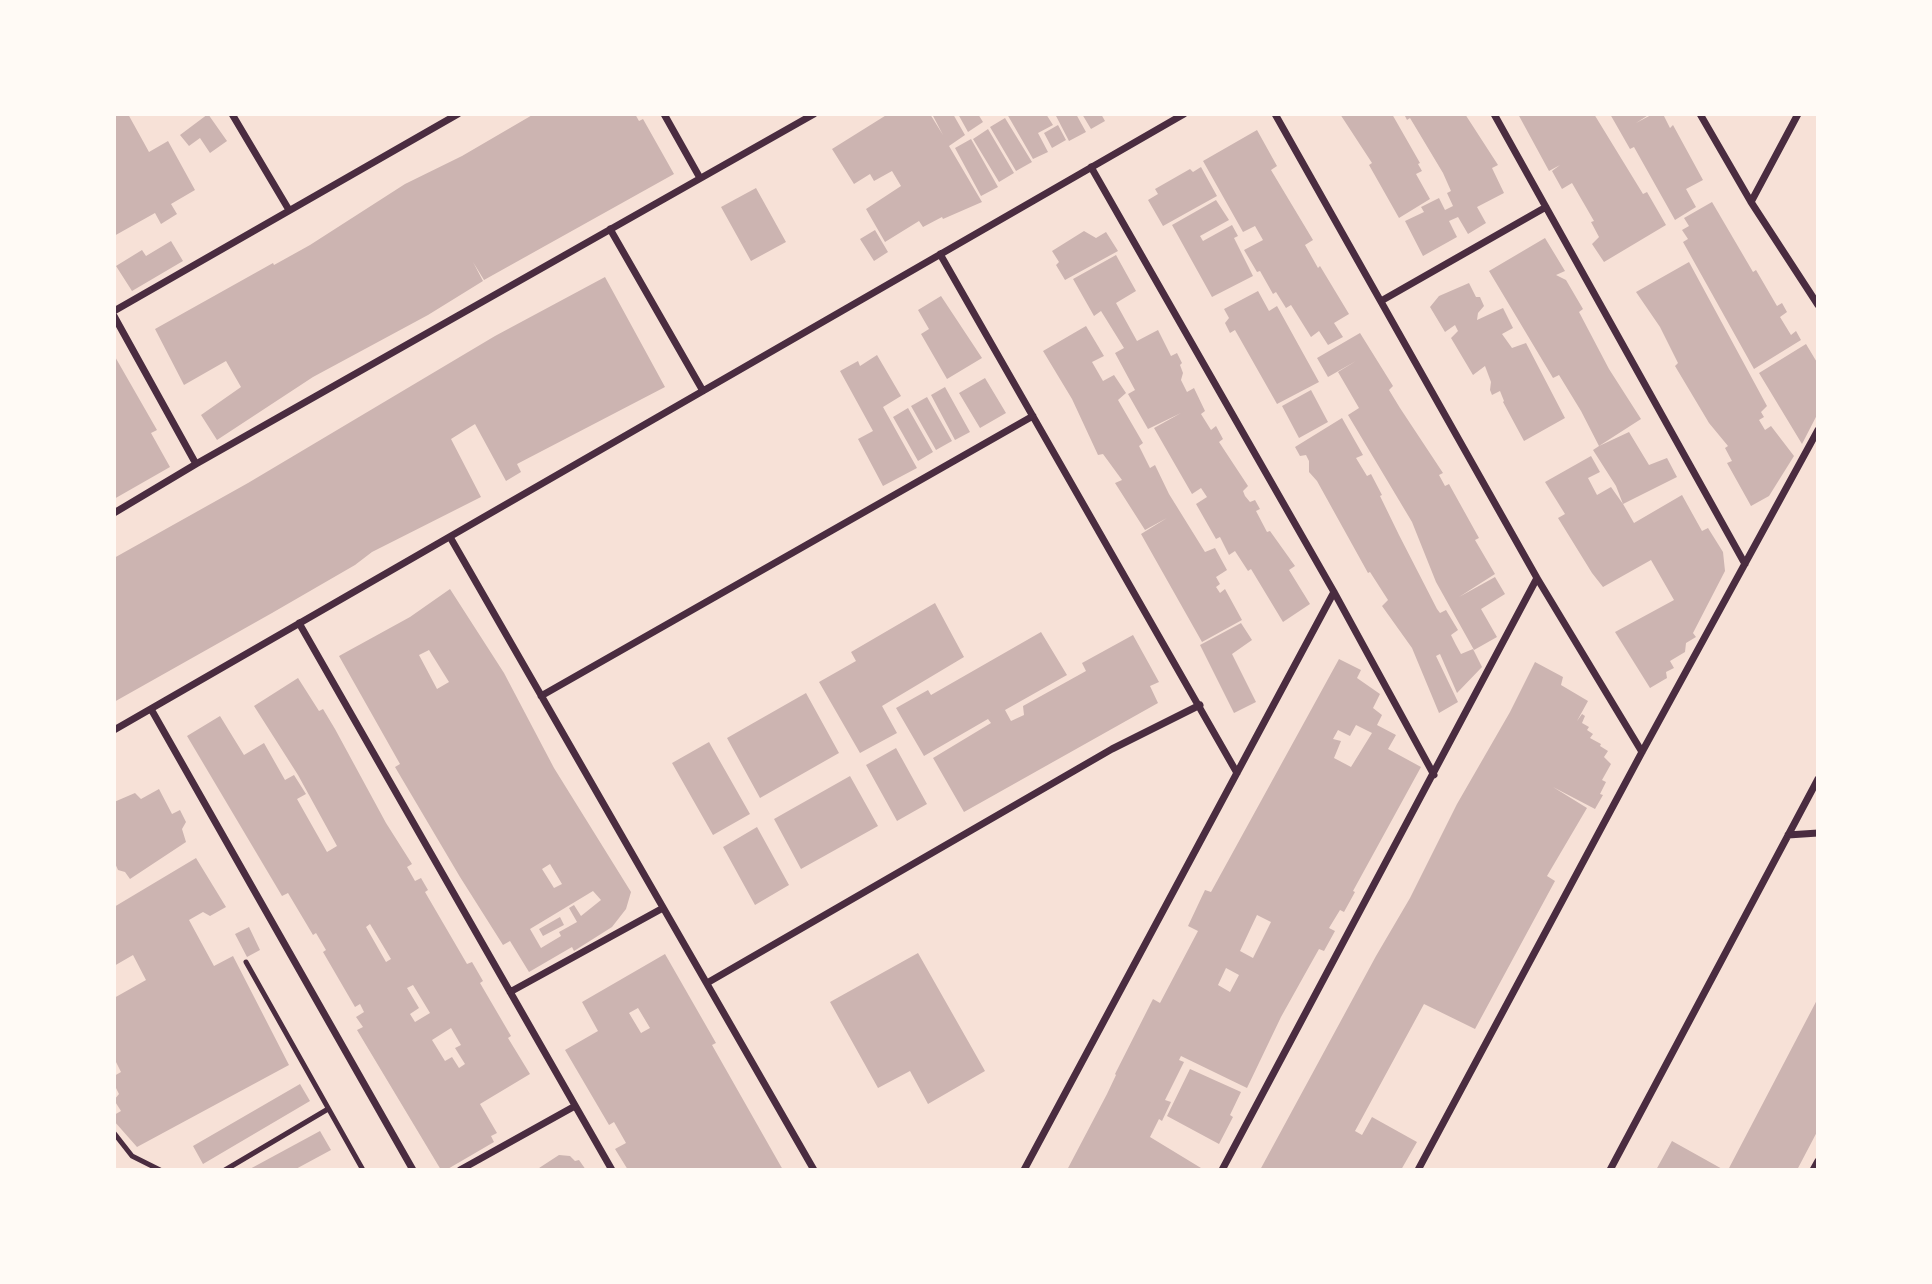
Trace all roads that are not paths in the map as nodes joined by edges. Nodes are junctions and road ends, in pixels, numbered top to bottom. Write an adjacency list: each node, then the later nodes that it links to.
1 (232, 114): 14 (street)
2 (458, 114): 14 (street)
3 (664, 114): 11 (street)
4 (814, 114): 11 (street)
5 (1184, 114): 10 (street)
6 (1275, 114): 17 (street)
7 (1494, 114): 13 (street)
8 (1700, 114): 12 (street)
9 (1798, 114): 12 (street)
10 (1091, 167): 16 (street); 28 (street)
11 (700, 178): 15 (street)
12 (1751, 202): 18 (street)
13 (1546, 207): 17 (street); 26 (street)
14 (289, 211): 19 (street)
15 (610, 229): 20 (street); 23 (street)
16 (940, 254): 20 (street); 21 (street)
17 (1381, 301): 27 (street)
18 (1818, 305)
19 (114, 314): 23 (street)
20 (703, 391): 25 (street)
21 (1033, 416): 30 (street); 31 (street)
22 (1818, 430): 26 (street)
23 (196, 464): 24 (street)
24 (114, 513)
25 (450, 537): 29 (street); 30 (street)
26 (1745, 564): 34 (street)
27 (1537, 578): 34 (street); 36 (street)
28 (1334, 592): 35 (street); 36 (street)
29 (299, 623): 32 (street); 43 (street)
30 (541, 696): 40 (street)
31 (1200, 705): 35 (street); 42 (street)
32 (150, 709): 33 (street); 51 (street)
33 (114, 730)
34 (1642, 752): 57 (street)
35 (1237, 772): 55 (street)
36 (1434, 775): 56 (street)
37 (1818, 779): 39 (street)
38 (1818, 833): 39 (street)
39 (1788, 835): 58 (street)
40 (663, 908): 42 (street); 43 (street)
41 (246, 962): 45 (lane)
42 (707, 983): 54 (street)
43 (510, 992): 44 (street)
44 (575, 1106): 52 (street); 53 (street)
45 (328, 1109): 49 (lane); 50 (lane)
46 (114, 1133): 48 (lane)
47 (1818, 1161): 59 (street)
48 (160, 1170)
49 (225, 1170)
50 (363, 1170)
51 (413, 1170)
52 (460, 1170)
53 (612, 1170)
54 (814, 1170)
55 (1024, 1170)
56 (1222, 1170)
57 (1418, 1170)
58 (1610, 1170)
59 (1813, 1170)

